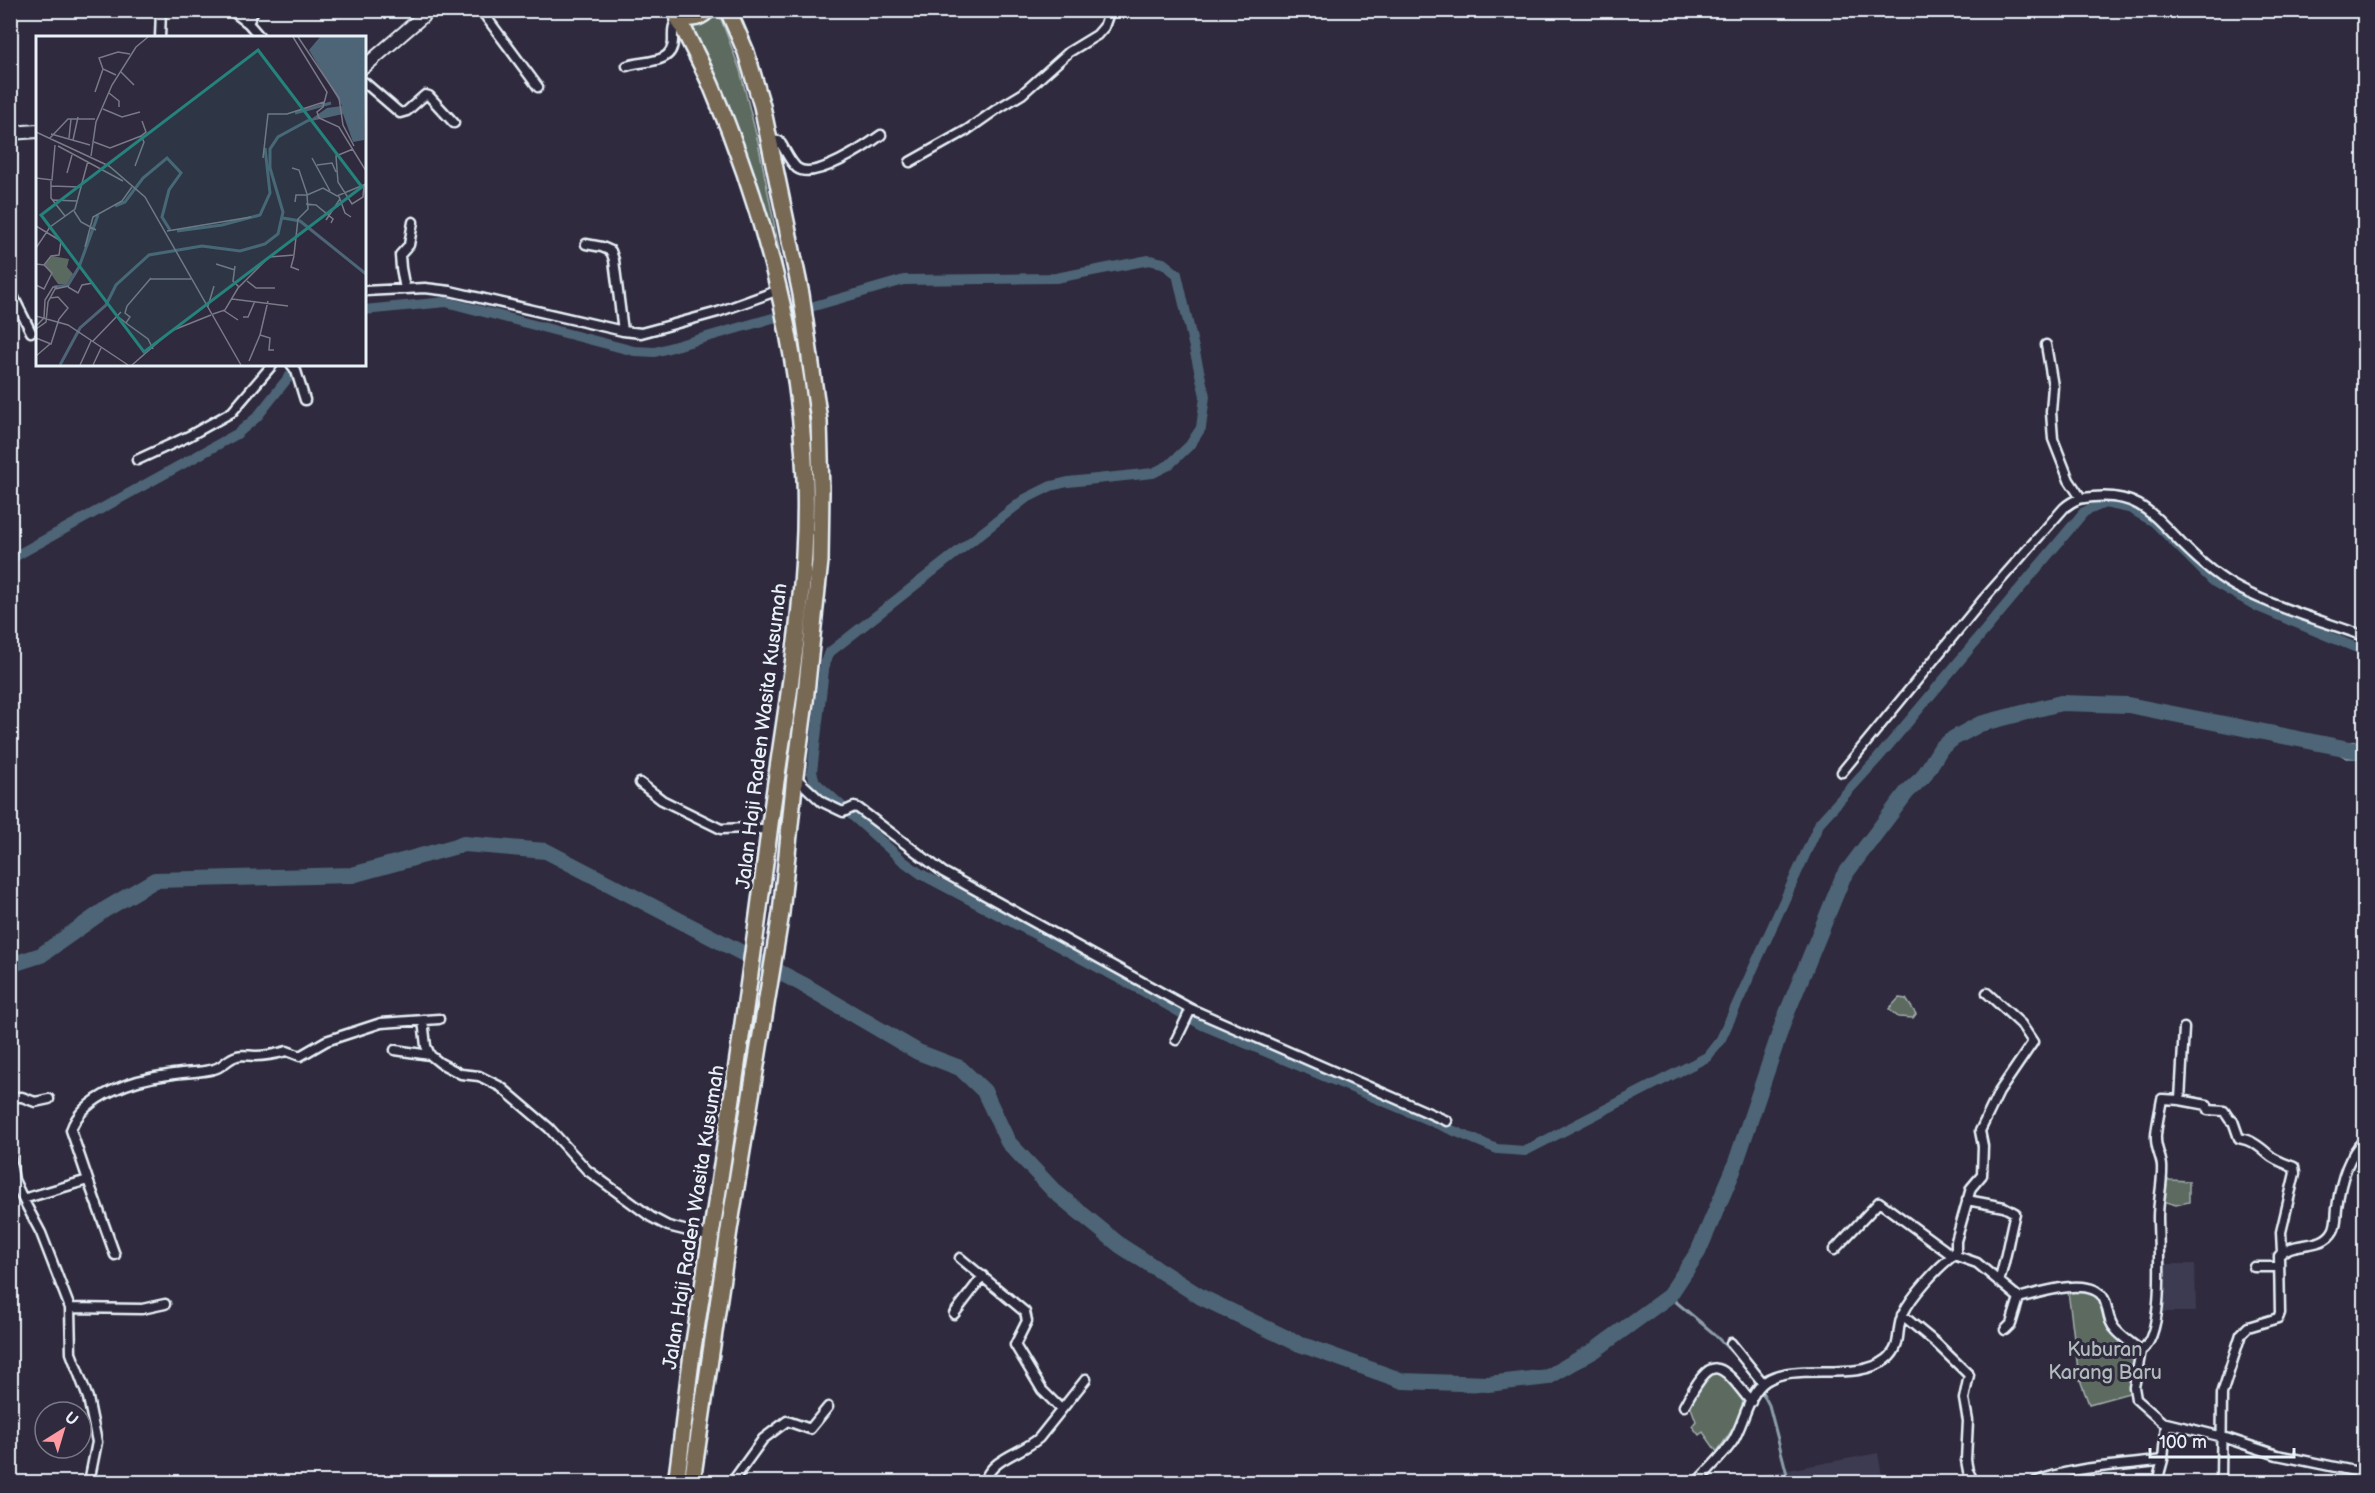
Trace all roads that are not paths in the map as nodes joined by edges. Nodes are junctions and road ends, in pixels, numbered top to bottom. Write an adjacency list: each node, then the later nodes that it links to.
1 (161, 10): 11 (street)
2 (231, 10): 10 (street)
3 (254, 10): 10 (street)
4 (481, 10): 16 (street)
5 (708, 10): 9 (highway)
6 (728, 10): 21 (highway, Jalan Haji Raden Wasita Kusumah)
7 (1110, 10): 22 (street)
8 (423, 13): 13 (main road)
9 (676, 14): 14 (street); 28 (highway, Jalan Haji Raden Wasita Kusumah)
10 (248, 23): 12 (street)
11 (160, 36)
12 (259, 36)
13 (366, 65)
14 (627, 66)
15 (366, 84): 17 (street)
16 (538, 87)
17 (453, 123)
18 (36, 131): 19 (main road)
19 (10, 133)
20 (881, 135): 21 (street)
21 (769, 140): 38 (highway, Jalan Haji Raden Wasita Kusumah)
22 (910, 162)
23 (413, 222): 25 (street)
24 (586, 244): 29 (street)
25 (405, 289): 27 (street); 29 (street)
26 (10, 290): 30 (street)
27 (366, 291)
28 (779, 293): 29 (street); 37 (highway, Jalan Haji Raden Wasita Kusumah)
29 (623, 331)
30 (32, 332)
31 (2046, 345): 36 (street)
32 (271, 366): 35 (street)
33 (293, 368): 34 (street)
34 (305, 400)
35 (137, 460)
36 (2081, 498): 39 (street); 40 (street)
37 (804, 561): 38 (highway); 43 (highway, Jalan Haji Raden Wasita Kusumah)
38 (820, 561): 41 (highway, Jalan Haji Raden Wasita Kusumah)
39 (2364, 636)
40 (1842, 772)
41 (795, 776): 45 (street); 91 (highway, Jalan Haji Raden Wasita Kusumah)
42 (640, 783): 43 (street)
43 (769, 830): 61 (highway, Jalan Haji Raden Wasita Kusumah)
44 (1987, 993): 60 (street)
45 (1190, 1011): 49 (street); 55 (street)
46 (439, 1019): 47 (street)
47 (423, 1020): 51 (street); 58 (street)
48 (2184, 1028): 54 (street)
49 (1176, 1040)
50 (395, 1050): 51 (street)
51 (430, 1055): 61 (street)
52 (10, 1097): 53 (street)
53 (50, 1099)
54 (2180, 1100): 63 (street); 78 (street)
55 (1448, 1121)
56 (2364, 1140): 63 (street)
57 (10, 1156): 59 (street)
58 (88, 1180): 59 (street); 64 (street)
59 (17, 1193): 73 (street)
60 (1967, 1200): 65 (street); 70 (street)
61 (712, 1237): 90 (highway, Jalan Haji Raden Wasita Kusumah)
62 (1834, 1250): 65 (street)
63 (2282, 1252): 68 (street)
64 (115, 1255)
65 (1955, 1255): 70 (street); 75 (street)
66 (960, 1258): 69 (street)
67 (2254, 1267): 68 (street)
68 (2279, 1267): 86 (street)
69 (983, 1276): 74 (street); 84 (street)
70 (1999, 1282): 71 (street)
71 (2019, 1298): 76 (street); 78 (street)
72 (165, 1304): 73 (street)
73 (70, 1308): 89 (street)
74 (954, 1314)
75 (1902, 1315): 80 (street); 95 (street)
76 (2005, 1330)
77 (1731, 1343): 80 (street)
78 (2141, 1351): 85 (street)
79 (1086, 1379): 84 (street)
80 (1762, 1385): 81 (street)
81 (1752, 1400): 82 (street); 94 (street)
82 (1684, 1406)
83 (828, 1407): 92 (street)
84 (1061, 1409): 93 (street)
85 (2166, 1424): 86 (street); 87 (street)
86 (2223, 1437): 88 (street); 98 (street)
87 (2163, 1460): 96 (street); 97 (street)
88 (2364, 1473)
89 (89, 1482)
90 (676, 1482)
91 (692, 1482)
92 (732, 1482)
93 (984, 1482)
94 (1697, 1482)
95 (1974, 1482)
96 (2035, 1482)
97 (2157, 1482)
98 (2221, 1482)

